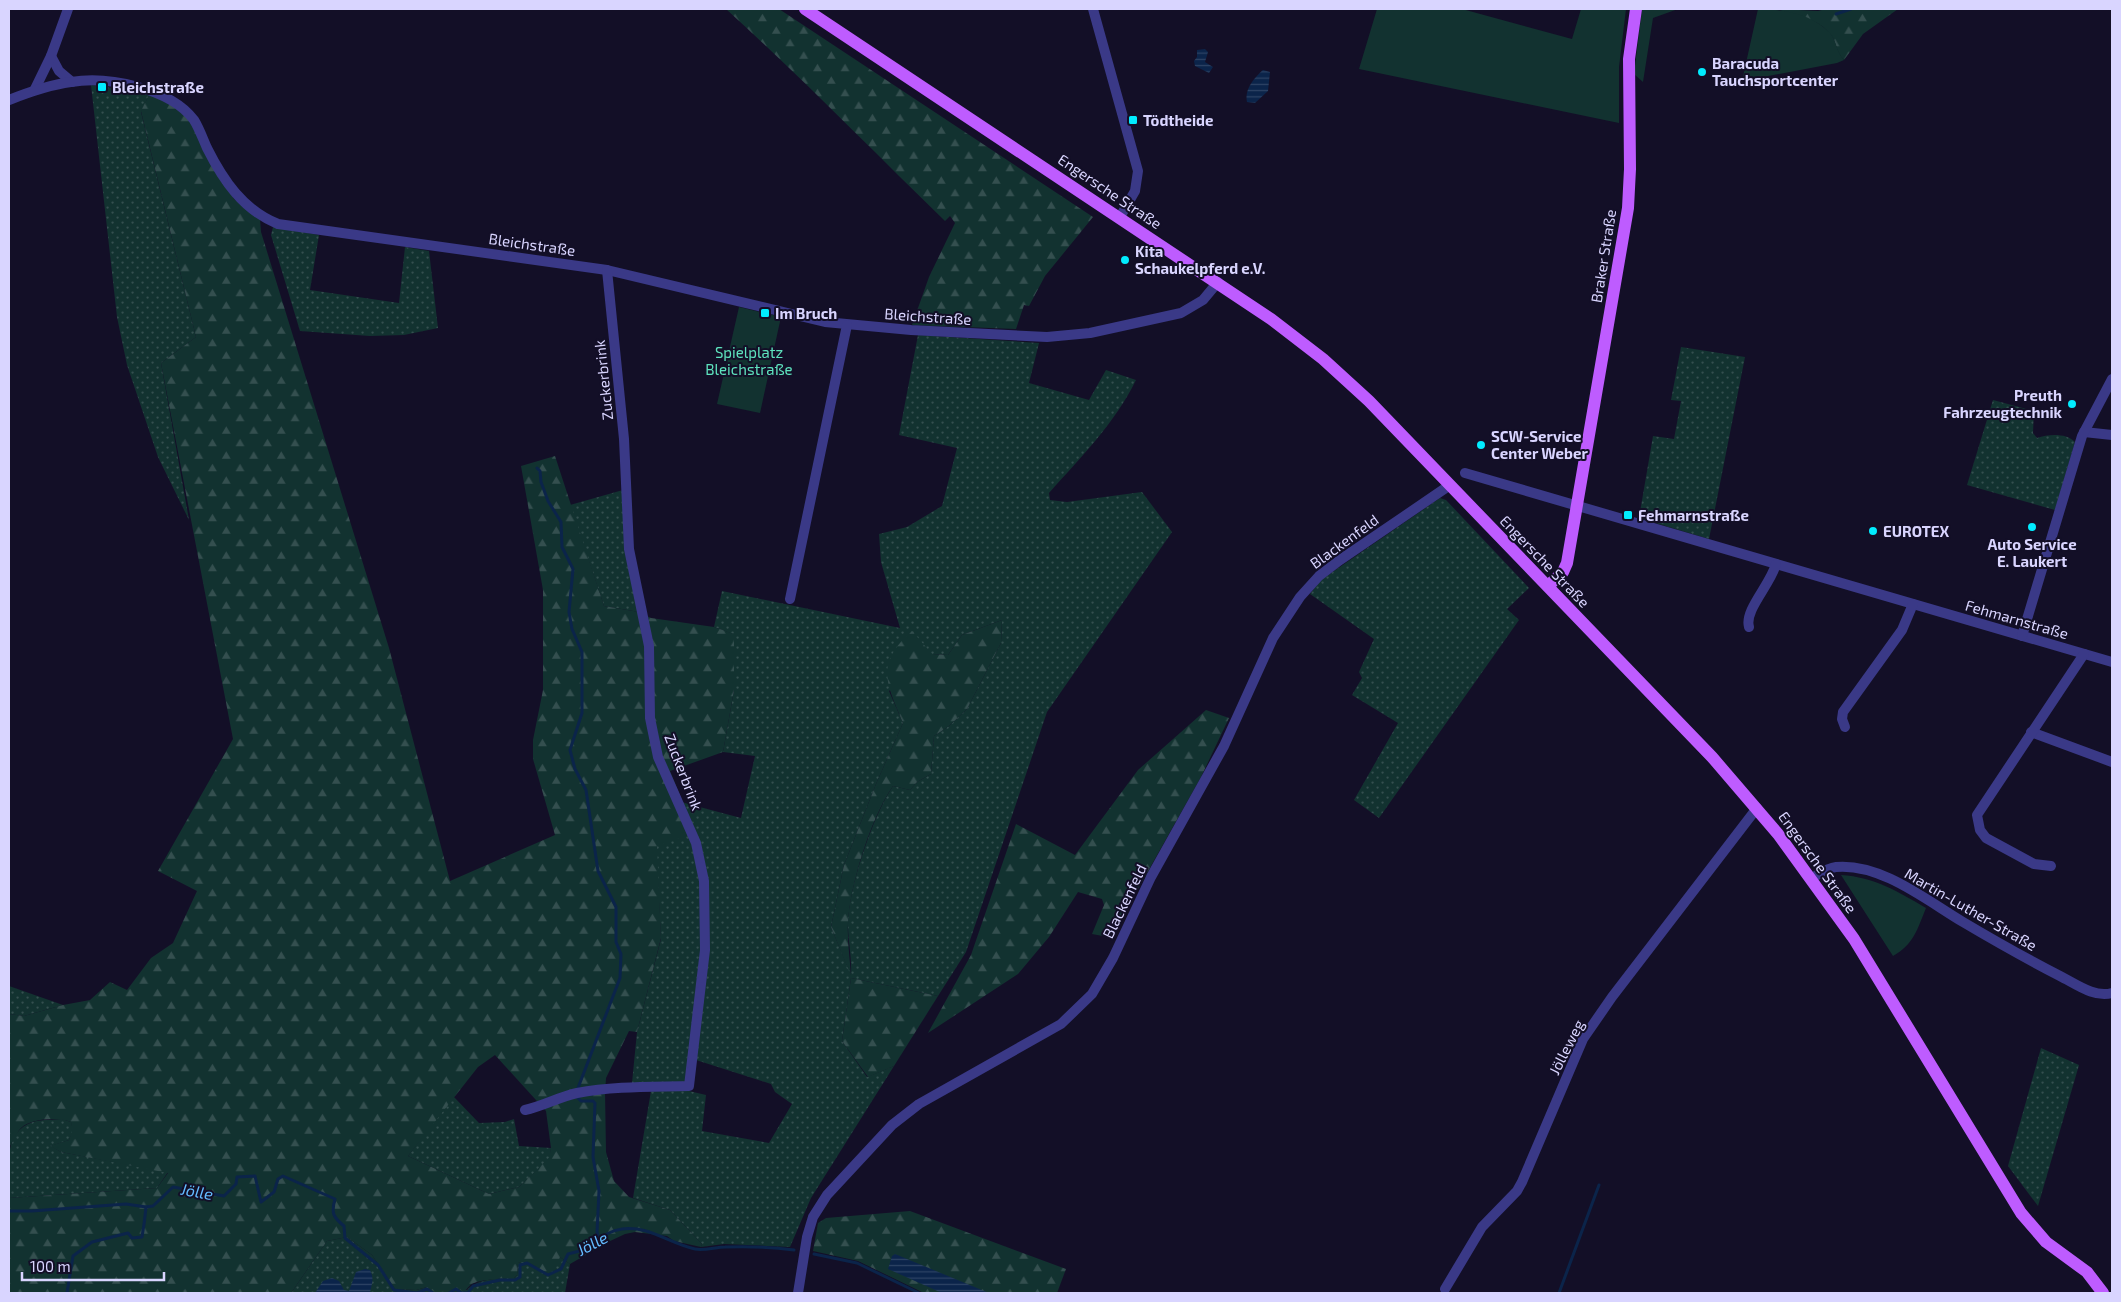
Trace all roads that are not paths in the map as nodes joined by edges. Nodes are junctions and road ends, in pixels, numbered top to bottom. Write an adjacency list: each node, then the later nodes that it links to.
1 (68, 9): 5 (street)
2 (806, 9): 9 (main road, Engersche Straße)
3 (1093, 9): 9 (street)
4 (1636, 9): 18 (main road, Braker Straße)
5 (51, 56): 6 (street); 7 (street)
6 (72, 82): 7 (street, Bleichstraße); 10 (street, Bleichstraße)
7 (35, 89): 8 (street, Bleichstraße)
8 (9, 100)
9 (1120, 217): 11 (main road, Engersche Straße)
10 (607, 270): 12 (street, Bleichstraße); 34 (street, Zuckerbrink)
11 (1218, 282): 12 (street, Bleichstraße); 17 (main road, Engersche Straße)
12 (847, 325): 21 (street)
13 (2112, 379): 14 (street)
14 (2084, 432): 15 (street); 24 (street)
15 (2112, 435)
16 (1465, 473): 18 (street)
17 (1450, 485): 20 (main road, Engersche Straße); 36 (street, Blackenfeld)
18 (1576, 506): 19 (street, Fehmarnstraße); 20 (main road, Braker Straße)
19 (1776, 564): 22 (street, Fehmarnstraße); 23 (street)
20 (1548, 586): 30 (main road, Engersche Straße)
21 (790, 599)
22 (1913, 604): 24 (street, Fehmarnstraße); 27 (street)
23 (1748, 626)
24 (2022, 636): 25 (street, Fehmarnstraße)
25 (2084, 654): 26 (street, Fehmarnstraße); 28 (street)
26 (2112, 662)
27 (1844, 727)
28 (2031, 732): 29 (street); 31 (street)
29 (2112, 762)
30 (1757, 808): 32 (main road, Engersche Straße); 35 (street, Jölleweg)
31 (2051, 866)
32 (1812, 878): 33 (street, Martin-Luther-Straße); 37 (main road, Engersche Straße)
33 (2112, 993)
34 (525, 1110)
35 (1445, 1289)
36 (798, 1293)
37 (2103, 1293)

